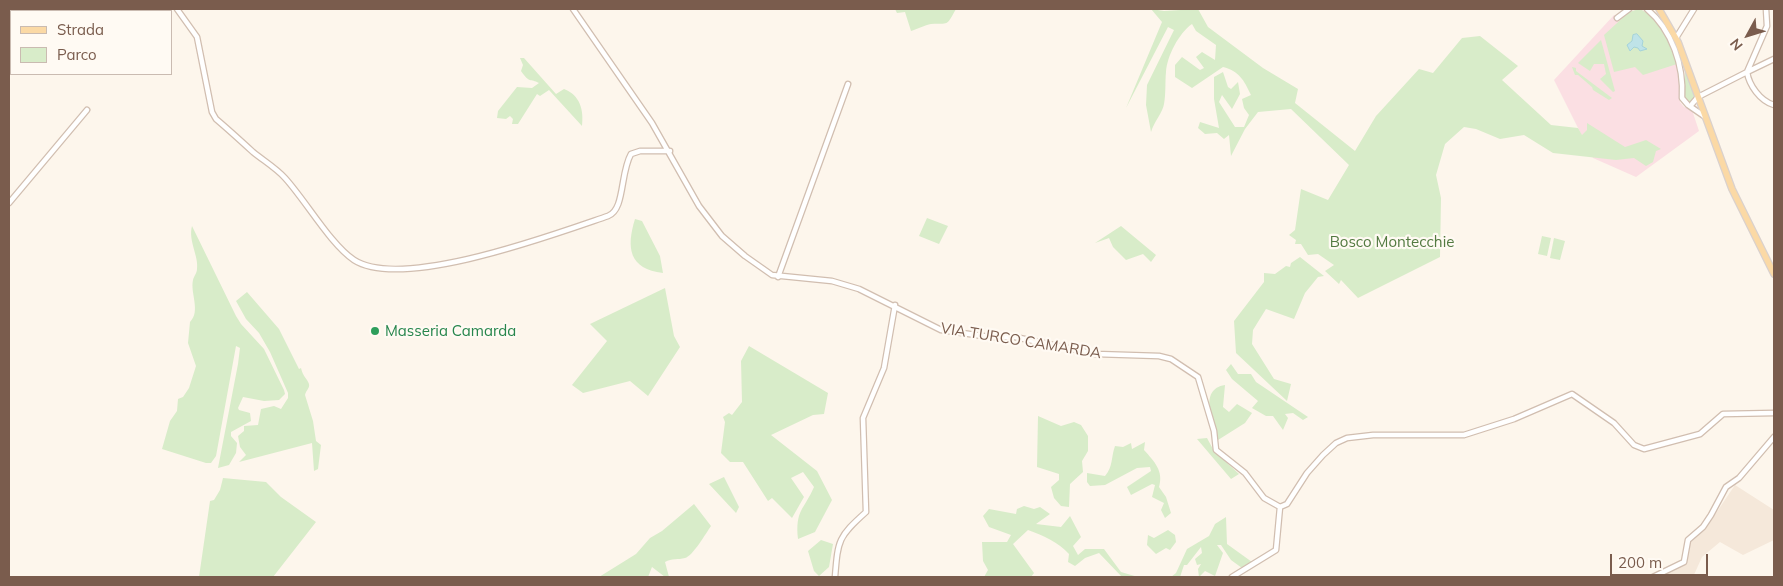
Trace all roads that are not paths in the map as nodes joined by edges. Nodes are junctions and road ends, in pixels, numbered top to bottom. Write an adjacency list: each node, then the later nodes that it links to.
1 (177, 9): 19 (street)
2 (573, 9): 19 (street, VIA TURCO CAMARDA)
3 (1628, 9): 8 (street)
4 (1647, 9): 16 (street)
5 (1659, 9): 9 (main road)
6 (1694, 9): 9 (street)
7 (1766, 9): 11 (street)
8 (1617, 18)
9 (1676, 38): 13 (main road)
10 (1774, 59): 11 (street)
11 (1746, 72): 13 (street); 15 (street)
12 (848, 84): 22 (street)
13 (1698, 97): 14 (main road); 16 (street)
14 (1701, 105): 16 (street); 18 (main road)
15 (1774, 105)
16 (1691, 106): 18 (street)
17 (87, 110): 20 (street)
18 (1705, 116): 21 (main road)
19 (670, 152): 22 (street, VIA TURCO CAMARDA)
20 (9, 203)
21 (1774, 274)
22 (778, 277): 23 (street, VIA TURCO CAMARDA)
23 (894, 306): 26 (street, VIA TURCO CAMARDA); 27 (street)
24 (1774, 413): 26 (street)
25 (1774, 437): 29 (street)
26 (1280, 507): 28 (street)
27 (835, 577)
28 (1232, 577)
29 (1653, 577)

